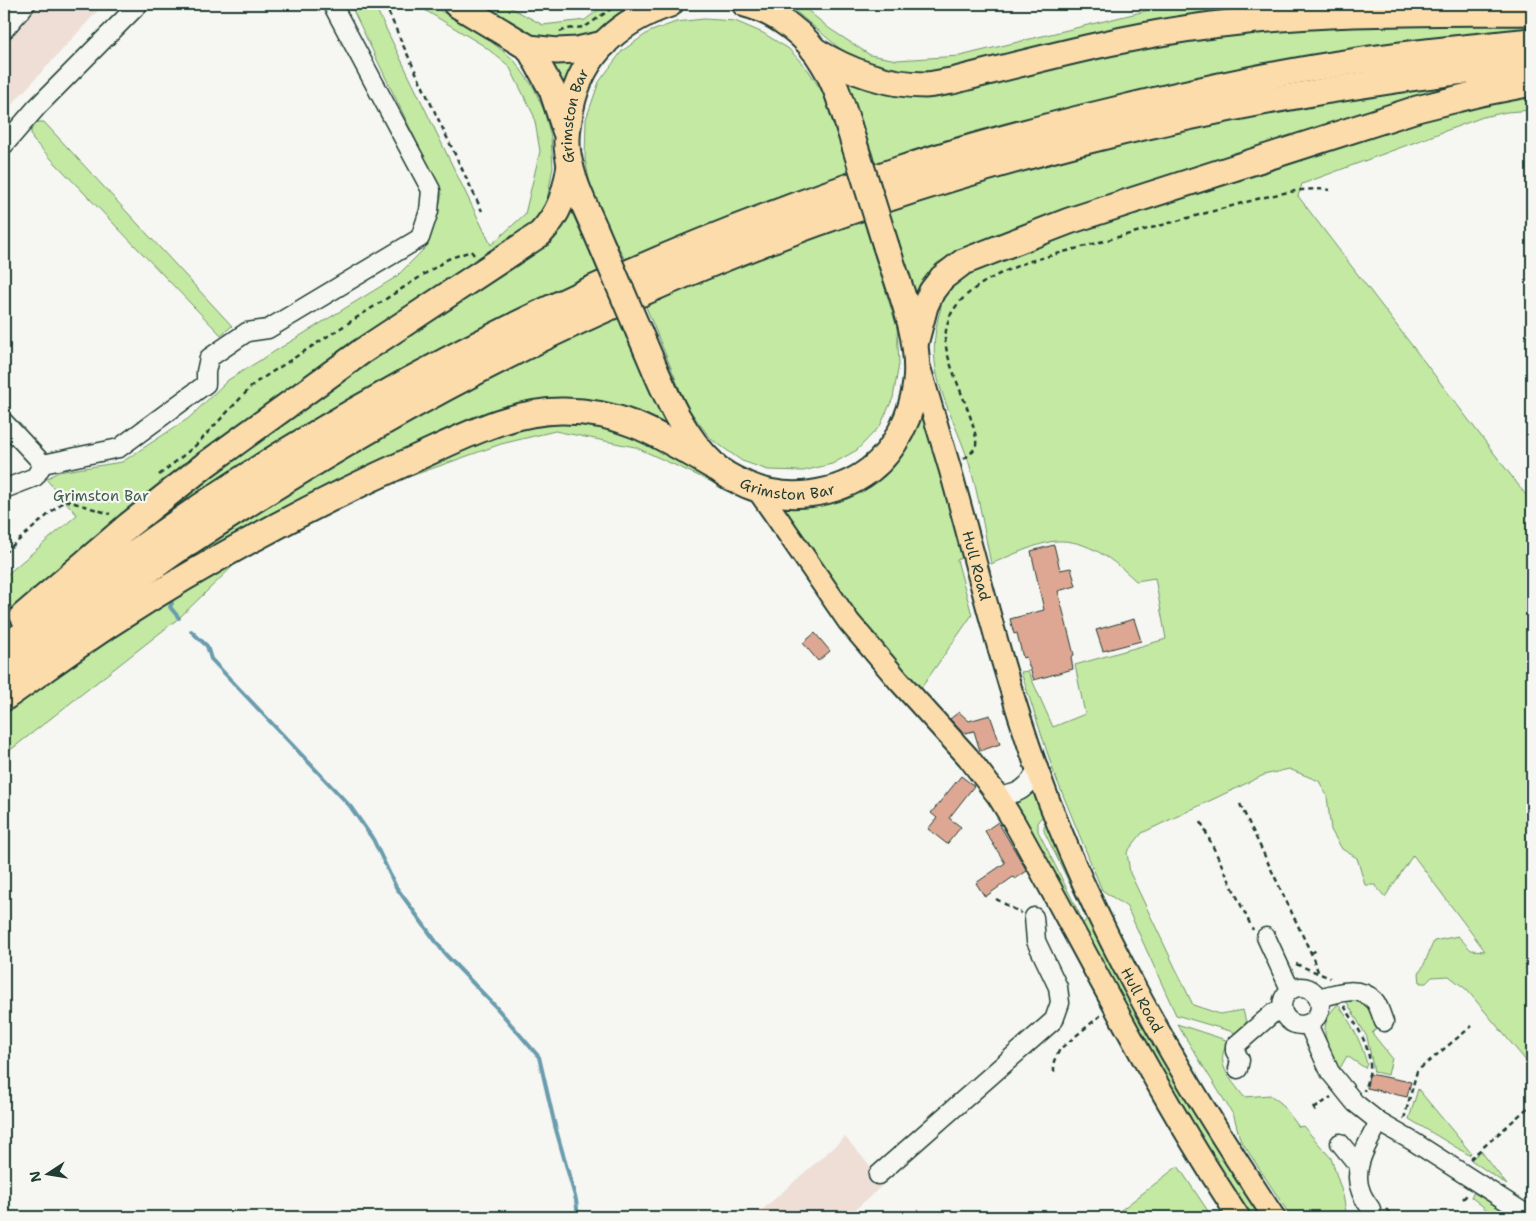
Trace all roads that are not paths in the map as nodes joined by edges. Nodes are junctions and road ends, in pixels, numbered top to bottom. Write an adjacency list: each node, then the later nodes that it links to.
1 (26, 4): 9 (street)
2 (139, 4): 17 (street)
3 (332, 4): 21 (street)
4 (456, 4): 12 (highway)
5 (670, 4): 7 (highway, Grimston Bar)
6 (754, 5): 13 (highway, Grimston Bar)
7 (633, 9): 11 (highway, Grimston Bar)
8 (1532, 12): 13 (highway)
9 (4, 30)
10 (1532, 41): 26 (highway)
11 (604, 44): 12 (highway); 16 (highway, Grimston Bar)
12 (529, 48): 16 (highway)
13 (814, 50): 19 (highway, Grimston Bar, bridge)
14 (1532, 64): 27 (highway)
15 (1532, 83): 19 (highway)
16 (567, 139): 18 (highway, Grimston Bar)
17 (4, 145)
18 (570, 166): 22 (highway, Grimston Bar, bridge); 25 (highway)
19 (916, 353): 24 (highway, Grimston Bar); 29 (main road, Hull Road)
20 (4, 422): 21 (street)
21 (43, 464): 23 (street)
22 (716, 468): 24 (highway, Grimston Bar); 28 (highway)
23 (4, 489)
24 (758, 490): 30 (main road, Hull Road)
25 (4, 635)
26 (4, 648)
27 (4, 677)
28 (4, 698)
29 (1037, 769): 30 (street); 45 (main road, Hull Road)
30 (998, 796): 44 (main road, Hull Road)
31 (1034, 918): 42 (street)
32 (1260, 936): 33 (street)
33 (1290, 989): 34 (street); 35 (street)
34 (1319, 998): 36 (street); 37 (street)
35 (1282, 1010): 37 (street); 38 (street)
36 (1384, 1022)
37 (1308, 1024): 39 (street)
38 (1238, 1069)
39 (1379, 1122): 41 (street); 46 (street)
40 (1340, 1143): 41 (street)
41 (1359, 1163): 43 (street)
42 (878, 1175)
43 (1371, 1209)
44 (1238, 1217)
45 (1274, 1217)
46 (1531, 1217)

